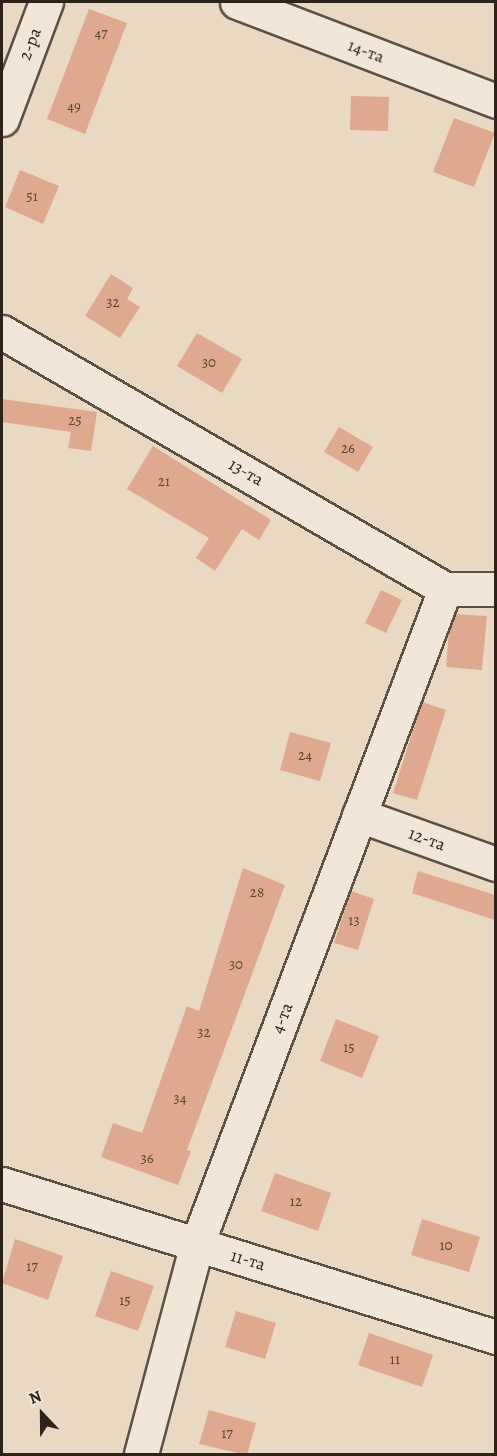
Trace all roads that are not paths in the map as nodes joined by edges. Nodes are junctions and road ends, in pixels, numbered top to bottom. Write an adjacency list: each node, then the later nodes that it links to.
1 (46, 2): 4 (street, 2-ра)
2 (237, 2): 3 (street, 14-та)
3 (495, 101)
4 (2, 119)
5 (2, 332): 6 (street, 13-та)
6 (445, 589): 7 (street); 8 (street, 4-та)
7 (495, 589)
8 (359, 814): 9 (street, 12-та); 11 (street, 4-та)
9 (495, 864)
10 (2, 1184): 11 (street, 11-та)
11 (197, 1244): 12 (street, 11-та); 13 (street, 4-та)
12 (495, 1337)
13 (141, 1455)

